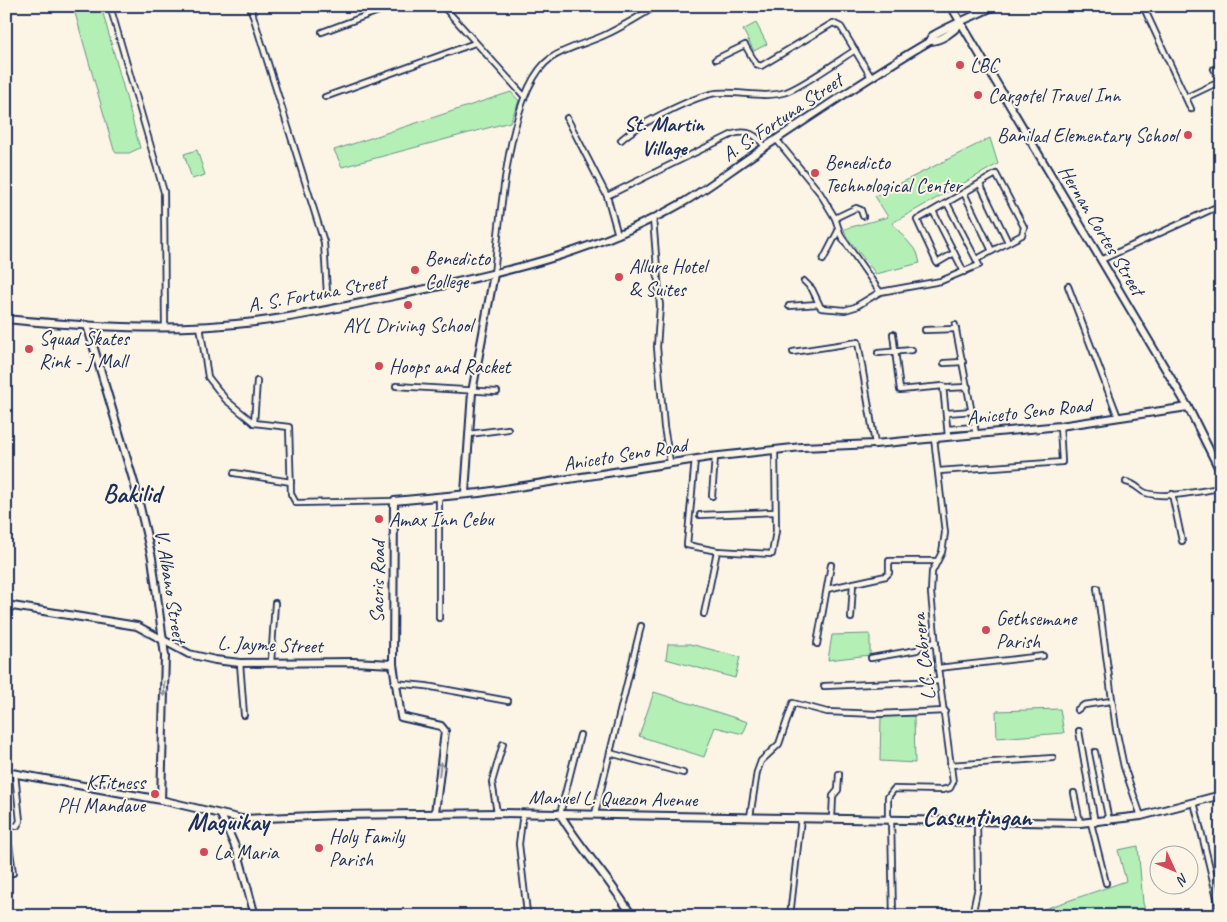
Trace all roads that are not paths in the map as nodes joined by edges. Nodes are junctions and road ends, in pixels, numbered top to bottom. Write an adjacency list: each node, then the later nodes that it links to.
1 (110, 6): 52 (street)
2 (250, 6): 47 (street)
3 (392, 6): 10 (street)
4 (443, 6): 11 (street)
5 (656, 6): 18 (street)
6 (951, 6): 9 (main road, Hernan Cortes Street)
7 (994, 6): 9 (main road, A. S. Fortuna Street)
8 (1143, 6): 19 (street)
9 (961, 23): 15 (main road, A. S. Fortuna Street); 41 (main road, Hernan Cortes Street)
10 (322, 32)
11 (475, 43): 17 (street); 18 (street)
12 (855, 50): 13 (street); 15 (street); 23 (street)
13 (716, 58)
14 (1214, 69): 16 (street)
15 (871, 77): 22 (main road, A. S. Fortuna Street)
16 (1221, 81): 19 (street)
17 (325, 96)
18 (524, 96): 43 (street)
19 (1187, 97): 20 (street)
20 (1192, 108)
21 (567, 118): 27 (street)
22 (776, 139): 24 (main road, A. S. Fortuna Street); 33 (street)
23 (621, 140)
24 (765, 147): 27 (street); 32 (main road, A. S. Fortuna Street)
25 (980, 184): 26 (street); 36 (street); 36 (street)
26 (964, 193): 28 (street); 37 (street)
27 (607, 196): 35 (street)
28 (947, 203): 30 (street); 39 (street)
29 (1221, 205): 41 (street)
30 (933, 211): 38 (street); 38 (street)
31 (863, 216): 33 (street)
32 (653, 218): 35 (main road, A. S. Fortuna Street); 84 (street)
33 (835, 218): 34 (street)
34 (838, 231): 40 (street); 46 (street)
35 (618, 235): 43 (main road, A. S. Fortuna Street)
36 (1008, 242): 37 (street)
37 (992, 251): 39 (street)
38 (954, 253): 42 (street)
39 (977, 259): 42 (street)
40 (824, 260)
41 (1101, 260): 68 (main road, Hernan Cortes Street)
42 (964, 272): 46 (street)
43 (494, 274): 53 (main road, A. S. Fortuna Street); 66 (main road)
44 (804, 281): 48 (street)
45 (1068, 286): 71 (street)
46 (880, 292): 48 (street)
47 (327, 294)
48 (818, 304): 49 (street)
49 (789, 306)
50 (6, 319): 51 (main road, A. S. Fortuna Street)
51 (88, 325): 52 (main road, A. S. Fortuna Street); 111 (main road, V. Albano Street)
52 (165, 326): 53 (main road, A. S. Fortuna Street)
53 (200, 326): 72 (street)
54 (925, 330): 60 (street)
55 (894, 334): 57 (street)
56 (912, 350): 57 (street)
57 (896, 351): 59 (street); 78 (street)
58 (793, 352): 80 (street)
59 (878, 353)
60 (963, 362): 61 (street); 64 (street)
61 (944, 363)
62 (257, 381): 72 (street)
63 (396, 386): 66 (street)
64 (968, 386): 65 (street); 69 (street)
65 (945, 388)
66 (472, 392): 67 (street); 77 (main road)
67 (497, 392)
68 (1188, 407): 71 (main road, Aniceto Seno Road); 87 (main road, Hernan Cortes Street)
69 (973, 411): 70 (street); 76 (street)
70 (947, 413)
71 (1118, 418): 73 (main road, Aniceto Seno Road)
72 (254, 423): 88 (street, Aniceto Seno Road)
73 (1060, 426): 76 (main road, Aniceto Seno Road); 85 (street)
74 (508, 429): 77 (street)
75 (948, 429): 76 (street)
76 (976, 430): 78 (main road, Aniceto Seno Road)
77 (469, 434): 91 (main road)
78 (948, 436): 79 (main road, Aniceto Seno Road)
79 (934, 438): 80 (main road, Aniceto Seno Road); 85 (street, L.C. Cabrera)
80 (875, 444): 81 (main road, Aniceto Seno Road)
81 (775, 450): 82 (main road, Aniceto Seno Road); 96 (street)
82 (715, 457): 83 (main road, Aniceto Seno Road); 94 (street)
83 (694, 459): 84 (main road, Aniceto Seno Road); 99 (street)
84 (670, 462): 91 (main road, Aniceto Seno Road)
85 (939, 471): 100 (street, L.C. Cabrera)
86 (234, 473): 88 (street)
87 (1221, 473)
88 (291, 482): 95 (street, Aniceto Seno Road)
89 (1126, 482): 92 (street)
90 (1221, 488): 92 (street)
91 (465, 494): 93 (main road, Aniceto Seno Road)
92 (1172, 494): 98 (street)
93 (439, 496): 95 (main road, Aniceto Seno Road); 108 (street)
94 (712, 496)
95 (394, 501): 118 (main road, Sacris Road)
96 (775, 512): 97 (street); 99 (street)
97 (700, 515)
98 (1182, 541)
99 (717, 551): 107 (street)
100 (937, 561): 102 (street); 112 (street, L.C. Cabrera)
101 (831, 565): 103 (street)
102 (853, 583): 103 (street); 109 (street)
103 (827, 588): 113 (street)
104 (1097, 588): 124 (street)
105 (275, 603): 117 (street)
106 (6, 605): 111 (main road, L. Jayme Street)
107 (704, 614)
108 (439, 618)
109 (852, 618)
110 (641, 626): 132 (street)
111 (164, 641): 116 (main road, L. Jayme Street); 141 (main road, V. Albano Street, one-way to 141)
112 (936, 642): 115 (street); 119 (street, L.C. Cabrera)
113 (817, 644)
114 (1043, 656): 119 (street)
115 (871, 658)
116 (240, 663): 117 (main road, L. Jayme Street); 127 (street)
117 (271, 663): 118 (main road, L. Jayme Street)
118 (392, 664): 121 (main road, Sacris Road)
119 (938, 668): 120 (street, L.C. Cabrera)
120 (940, 681): 122 (street); 126 (street, L.C. Cabrera)
121 (394, 683): 123 (street); 143 (main road, Sacris Road, one-way to 121)
122 (824, 686)
123 (508, 701)
124 (1111, 701): 125 (street); 149 (street)
125 (1076, 710)
126 (945, 711): 134 (street, L.C. Cabrera); 150 (street)
127 (244, 715)
128 (1078, 731): 157 (street)
129 (580, 735): 146 (street)
130 (503, 744): 144 (street)
131 (1095, 752): 155 (street)
132 (610, 753): 136 (street); 147 (street)
133 (1053, 758): 134 (street)
134 (950, 765): 153 (street, L.C. Cabrera)
135 (6, 772): 137 (main road, Manuel L. Quezon Avenue)
136 (683, 773)
137 (15, 774): 141 (main road, Manuel L. Quezon Avenue); 158 (street)
138 (839, 774): 152 (street)
139 (1074, 793): 156 (street)
140 (1221, 795): 142 (main road, Manuel L. Quezon Avenue)
141 (160, 800): 148 (main road, Manuel L. Quezon Avenue)
142 (1194, 802): 149 (main road, Manuel L. Quezon Avenue); 162 (street)
143 (435, 813): 144 (main road, Manuel L. Quezon Avenue); 148 (main road, Manuel L. Quezon Avenue)
144 (497, 813): 145 (main road, Manuel L. Quezon Avenue)
145 (523, 813): 146 (main road, Manuel L. Quezon Avenue); 161 (street)
146 (560, 814): 147 (main road, Manuel L. Quezon Avenue); 164 (main road)
147 (595, 814): 150 (main road, Manuel L. Quezon Avenue)
148 (221, 815): 163 (main road)
149 (1141, 816): 155 (main road, Manuel L. Quezon Avenue)
150 (750, 817): 151 (main road, Manuel L. Quezon Avenue)
151 (801, 818): 152 (main road, Manuel L. Quezon Avenue); 165 (street)
152 (832, 818): 153 (main road, Manuel L. Quezon Avenue)
153 (890, 819): 154 (main road, Manuel L. Quezon Avenue); 166 (street)
154 (977, 821): 156 (main road, Manuel L. Quezon Avenue); 167 (street)
155 (1109, 821): 157 (main road, Manuel L. Quezon Avenue)
156 (1080, 823): 157 (main road, Manuel L. Quezon Avenue)
157 (1093, 823): 160 (street)
158 (8, 853): 159 (street)
159 (14, 873)
160 (1106, 883)
161 (527, 912)
162 (1221, 914)
163 (255, 916)
164 (632, 916)
165 (790, 916)
166 (893, 916)
167 (972, 916)

